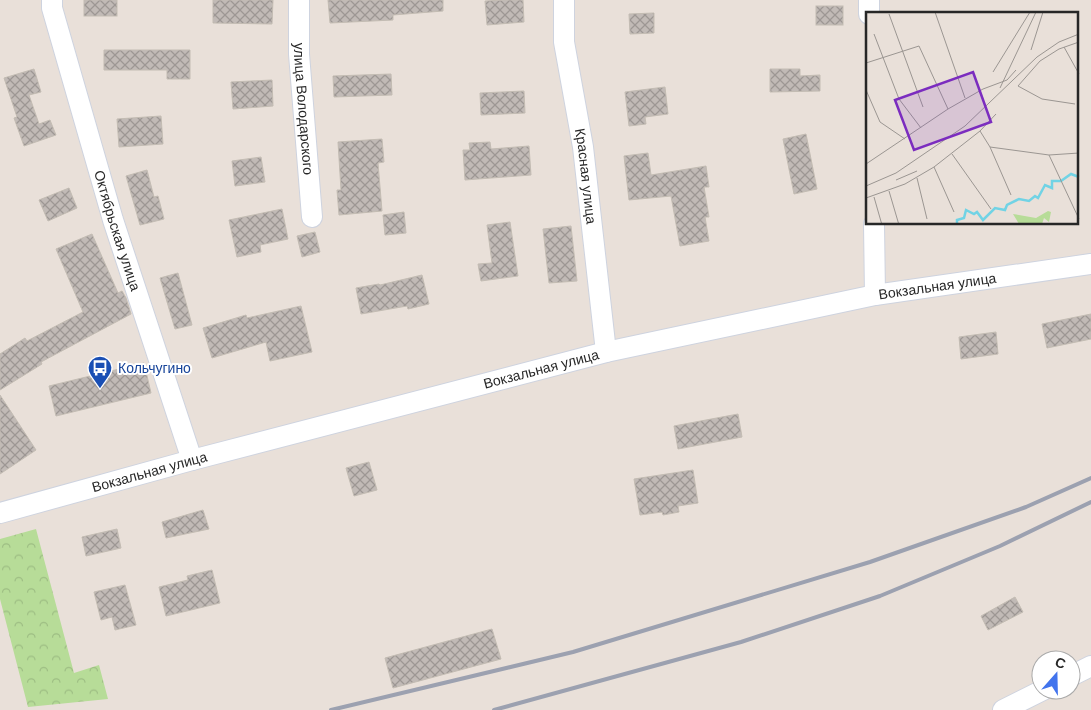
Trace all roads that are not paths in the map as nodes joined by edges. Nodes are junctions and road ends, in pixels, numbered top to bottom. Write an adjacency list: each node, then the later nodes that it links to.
1 (52, 0): 9 (street, Октябрьская улица)
2 (299, 0): 4 (street, улица Володарского)
3 (564, 0): 8 (street, Красная улица)
4 (312, 217)
5 (874, 225): 7 (street)
6 (1091, 264): 7 (street, Вокзальная улица)
7 (875, 295): 8 (street, Вокзальная улица)
8 (606, 352): 9 (street, Вокзальная улица)
9 (192, 460): 10 (street, Вокзальная улица)
10 (0, 513)
11 (1031, 696): 12 (street)
12 (1003, 710)

